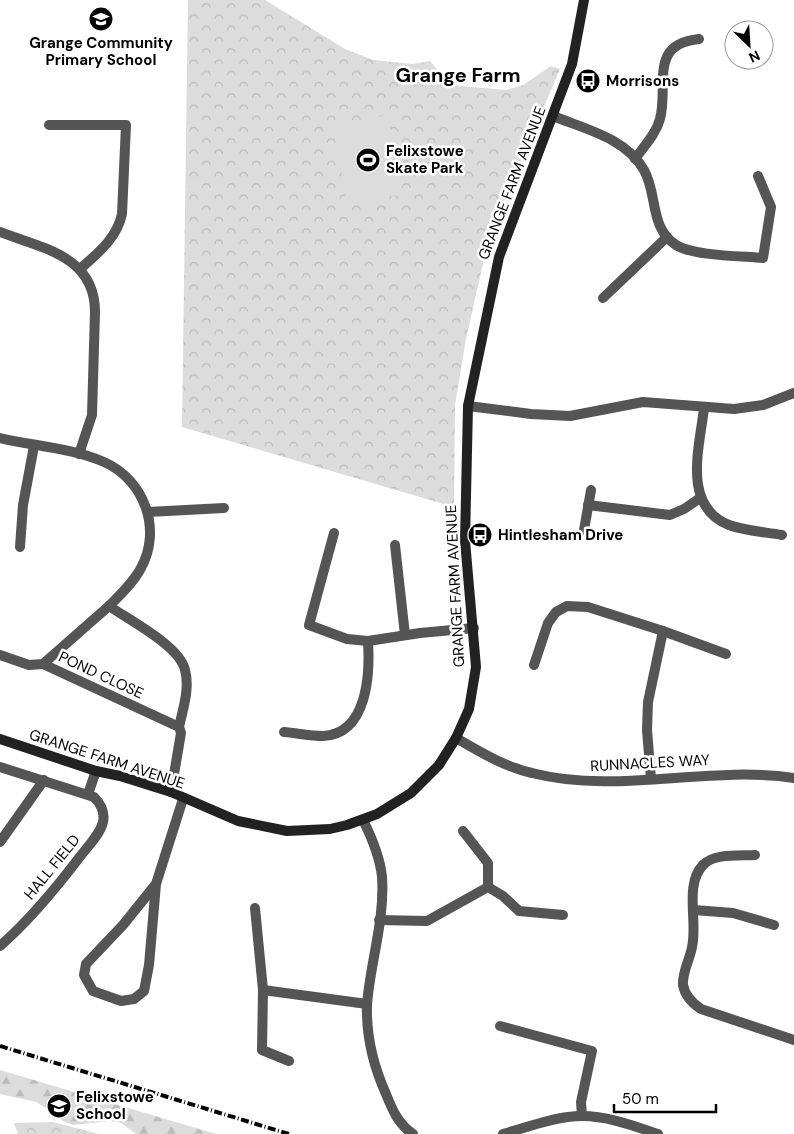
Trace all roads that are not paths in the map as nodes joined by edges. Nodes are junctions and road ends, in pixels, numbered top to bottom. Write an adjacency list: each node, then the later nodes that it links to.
1 (584, 0): 3 (street, GRANGE FARM AVENUE)
2 (699, 39): 5 (street)
3 (554, 116): 5 (street); 12 (street, GRANGE FARM AVENUE)
4 (49, 125): 9 (street)
5 (635, 158): 8 (street)
6 (758, 176): 8 (street)
7 (0, 232): 9 (street)
8 (667, 237): 10 (street)
9 (80, 269): 16 (street)
10 (603, 298)
11 (794, 393): 13 (street)
12 (468, 406): 13 (street); 28 (street, GRANGE FARM AVENUE)
13 (704, 408): 18 (street)
14 (0, 438): 15 (street)
15 (34, 446): 16 (street); 25 (street)
16 (79, 454): 21 (street)
17 (591, 490): 19 (street)
18 (700, 498): 19 (street); 24 (street)
19 (588, 505): 22 (street)
20 (224, 508): 21 (street)
21 (148, 512): 27 (street, POND CLOSE)
22 (584, 530)
23 (334, 533): 31 (street)
24 (782, 535)
25 (20, 546)
26 (395, 546): 30 (street)
27 (109, 606): 34 (street, POND CLOSE); 36 (street)
28 (474, 628): 30 (street); 38 (street, GRANGE FARM AVENUE)
29 (663, 631): 32 (street); 35 (street); 43 (street)
30 (406, 635): 31 (street)
31 (368, 641): 37 (street)
32 (726, 654)
33 (0, 655): 34 (street)
34 (44, 664): 36 (street, POND CLOSE)
35 (534, 665)
36 (179, 727): 45 (street)
37 (284, 732)
38 (456, 738): 43 (street, RUNNACLES WAY); 48 (street, GRANGE FARM AVENUE)
39 (0, 739): 41 (street, GRANGE FARM AVENUE)
40 (0, 766): 44 (street)
41 (96, 771): 45 (street, GRANGE FARM AVENUE); 46 (street)
42 (794, 778): 43 (street, RUNNACLES WAY)
43 (651, 779)
44 (44, 780): 46 (street); 50 (street)
45 (170, 792): 47 (street, GRANGE FARM AVENUE)
46 (91, 796): 59 (street, HALL FIELD)
47 (183, 799): 48 (street, GRANGE FARM AVENUE); 52 (street)
48 (363, 820): 57 (street)
49 (463, 831): 53 (street)
50 (0, 842)
51 (755, 855): 55 (street)
52 (156, 884): 52 (street)
53 (488, 887): 56 (street); 57 (street)
54 (255, 908): 60 (street)
55 (694, 910): 58 (street); 63 (street)
56 (563, 914)
57 (380, 920): 61 (street)
58 (774, 926)
59 (0, 946)
60 (263, 990): 61 (street); 64 (street)
61 (367, 1004): 67 (street)
62 (500, 1026): 65 (street)
63 (794, 1040)
64 (289, 1061)
65 (582, 1116): 66 (street); 68 (street)
66 (646, 1132): 69 (street)
67 (413, 1134)
68 (503, 1134)
69 (658, 1134)

